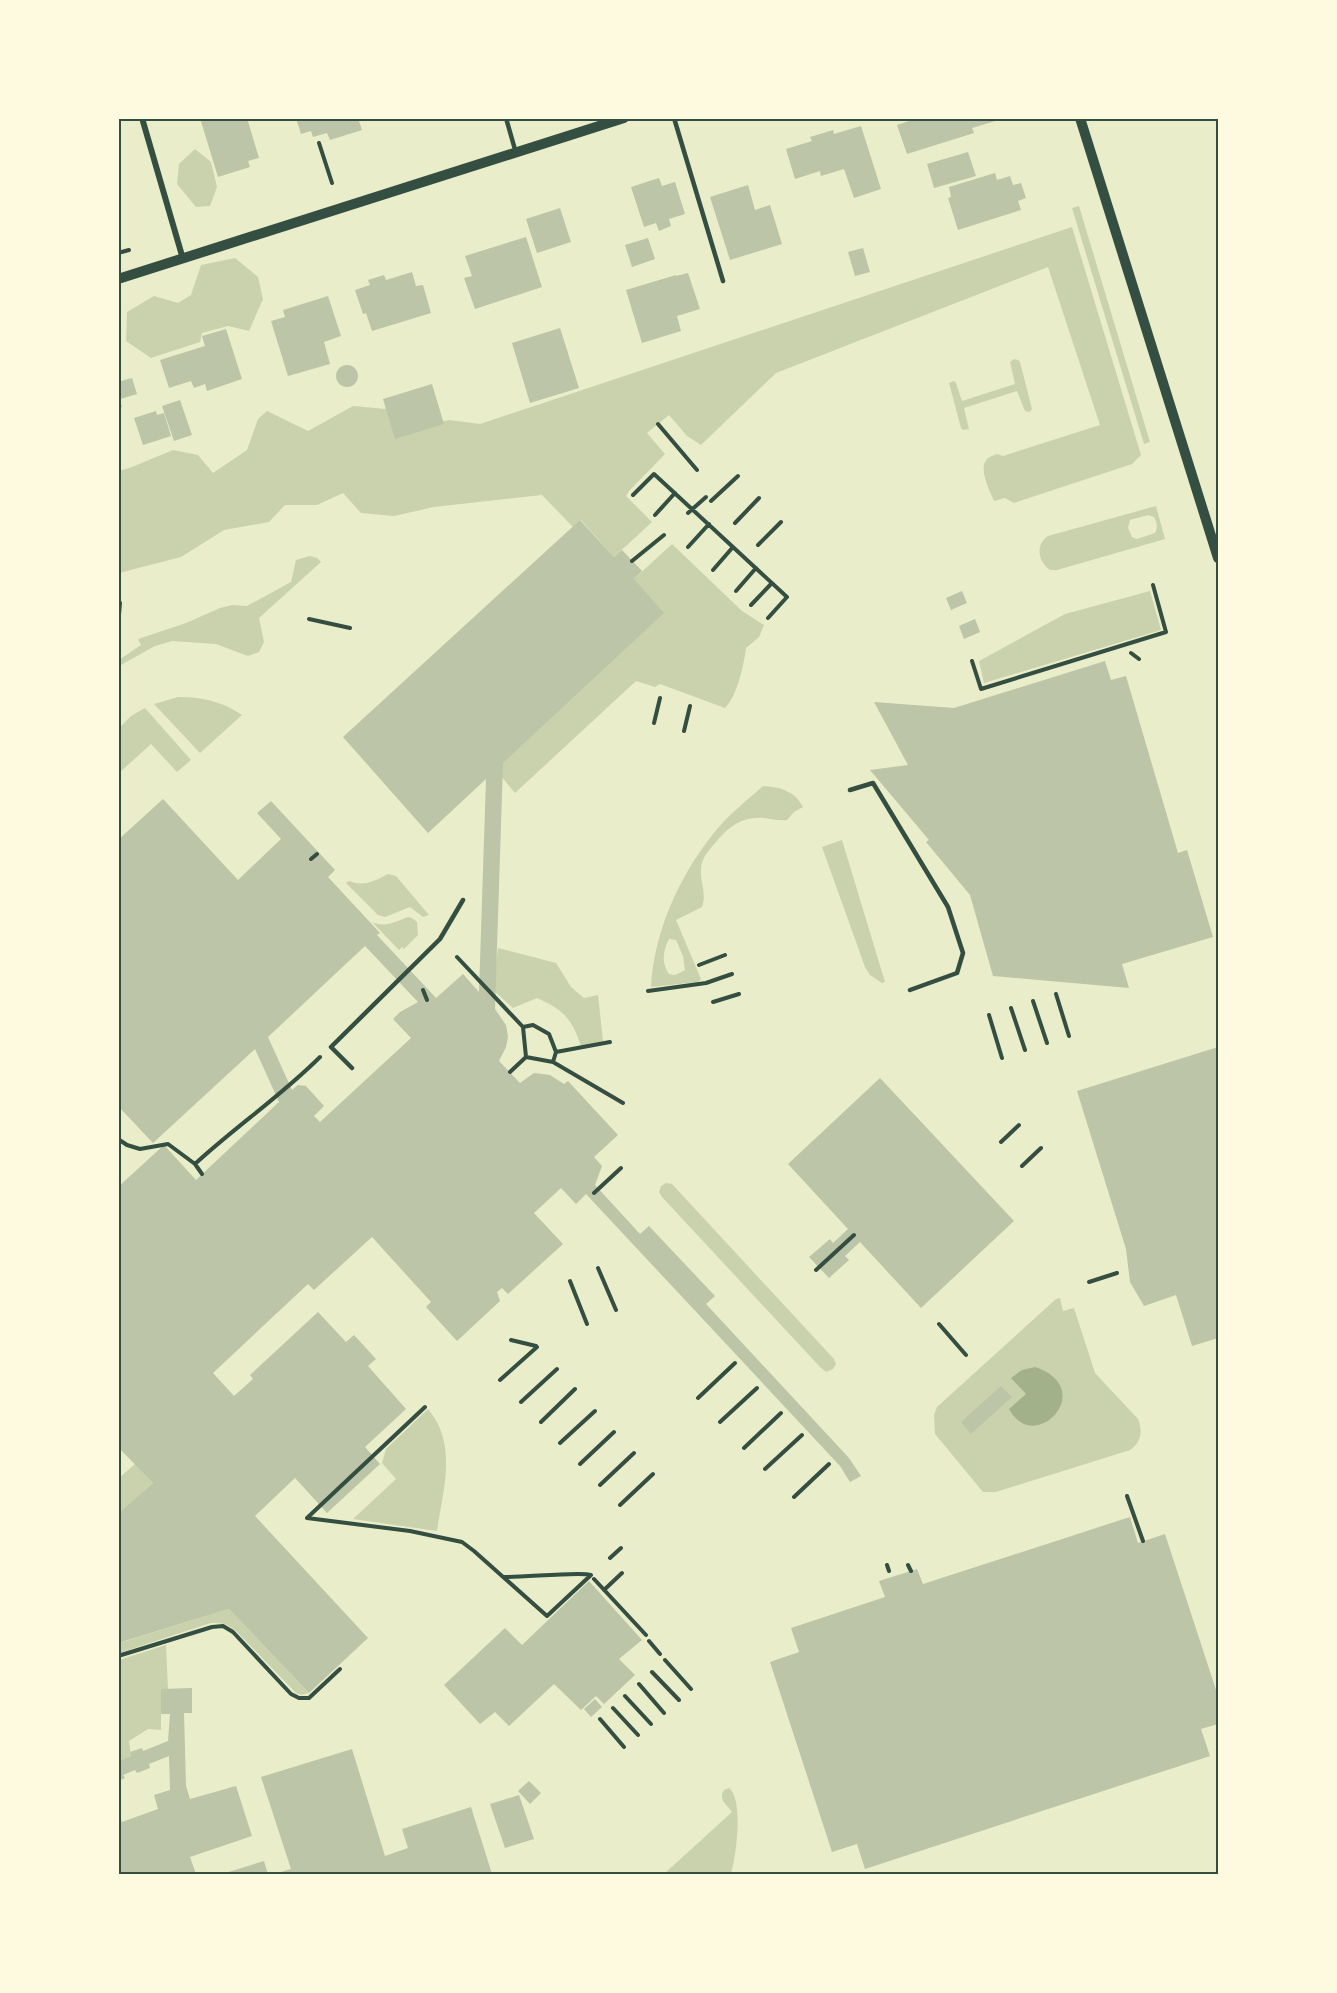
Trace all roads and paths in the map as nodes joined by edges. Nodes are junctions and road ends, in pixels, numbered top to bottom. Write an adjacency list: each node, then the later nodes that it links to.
1 (142, 118): 11 (street)
2 (506, 118): 7 (lane)
3 (624, 118): 7 (street)
4 (674, 118): 13 (lane)
5 (1080, 118): 31 (street)
6 (320, 143): 8 (path)
7 (516, 153): 11 (street)
8 (332, 183)
9 (129, 250): 10 (path)
10 (118, 253)
11 (183, 259): 12 (street)
12 (118, 279)
13 (723, 281)
14 (658, 424): 15 (path)
15 (697, 470)
16 (738, 476): 21 (path)
17 (675, 493): 18 (path); 22 (path); 23 (path)
18 (633, 495)
19 (706, 496): 22 (path)
20 (759, 498): 26 (path)
21 (711, 501)
22 (690, 511): 25 (path)
23 (655, 515)
24 (781, 522): 28 (path)
25 (709, 524): 29 (path); 30 (path)
26 (735, 524)
27 (664, 535): 32 (path)
28 (758, 545)
29 (688, 547)
30 (733, 547): 33 (path); 34 (path)
31 (1218, 558)
32 (632, 561)
33 (756, 568): 35 (path); 37 (path)
34 (712, 570)
35 (772, 583): 39 (path); 40 (path)
36 (1153, 585): 46 (path)
37 (736, 591)
38 (120, 603): 42 (path)
39 (752, 605)
40 (768, 618)
41 (309, 619): 43 (path)
42 (118, 626)
43 (350, 628)
44 (1131, 653): 45 (path)
45 (1139, 659)
46 (972, 661)
47 (660, 698): 49 (path)
48 (690, 706): 50 (path)
49 (654, 723)
50 (684, 731)
51 (850, 790): 60 (lane)
52 (317, 854): 53 (path)
53 (311, 859)
54 (463, 900): 78 (lane)
55 (725, 955): 57 (path)
56 (457, 957): 69 (path)
57 (699, 965)
58 (732, 974): 61 (path)
59 (423, 990): 64 (path)
60 (910, 990)
61 (648, 991)
62 (739, 994): 66 (path)
63 (1056, 994): 70 (path)
64 (427, 1000)
65 (1033, 1001): 72 (path)
66 (713, 1002)
67 (1011, 1008): 73 (path)
68 (989, 1015): 76 (path)
69 (523, 1028): 74 (path); 75 (path)
70 (1069, 1036)
71 (610, 1042): 74 (path)
72 (1047, 1043)
73 (1025, 1050)
74 (556, 1052): 77 (path)
75 (526, 1057): 77 (path); 79 (path)
76 (1002, 1058)
77 (553, 1062): 81 (path)
78 (352, 1068)
79 (510, 1072)
80 (303, 1074): 86 (path)
81 (623, 1103)
82 (1019, 1125): 84 (path)
83 (118, 1139): 86 (path)
84 (1001, 1142)
85 (1041, 1148): 87 (path)
86 (195, 1164): 89 (path)
87 (1022, 1166)
88 (621, 1168): 90 (path)
89 (202, 1174)
90 (594, 1193)
91 (854, 1235): 93 (path)
92 (598, 1268): 97 (path)
93 (816, 1270)
94 (1117, 1274): 96 (path)
95 (570, 1281): 98 (path)
96 (1089, 1282)
97 (616, 1310)
98 (587, 1324)
99 (939, 1324): 101 (path)
100 (511, 1340): 104 (path)
101 (966, 1355)
102 (735, 1363): 107 (path)
103 (557, 1369): 108 (path)
104 (500, 1380)
105 (757, 1388): 113 (path)
106 (575, 1389): 112 (path)
107 (698, 1398)
108 (521, 1402)
109 (425, 1407): 135 (path)
110 (595, 1411): 116 (path)
111 (781, 1413): 117 (path)
112 (541, 1422)
113 (720, 1422)
114 (614, 1432): 119 (path)
115 (802, 1436): 121 (path)
116 (560, 1443)
117 (744, 1448)
118 (634, 1453): 123 (path)
119 (580, 1464)
120 (829, 1464): 125 (path)
121 (765, 1469)
122 (653, 1474): 126 (path)
123 (600, 1485)
124 (1127, 1496): 127 (path)
125 (794, 1497)
126 (620, 1506)
127 (1143, 1541)
128 (621, 1548): 129 (path)
129 (610, 1558)
130 (887, 1564): 132 (path)
131 (908, 1565): 133 (path)
132 (889, 1571)
133 (911, 1571)
134 (622, 1573): 137 (path)
135 (503, 1577): 135 (path)
136 (594, 1579): 137 (path)
137 (604, 1590): 138 (path)
138 (646, 1635)
139 (649, 1641): 140 (path)
140 (660, 1654)
141 (118, 1656): 143 (path)
142 (665, 1660): 146 (path)
143 (340, 1670)
144 (652, 1672): 148 (path)
145 (639, 1684): 150 (path)
146 (691, 1689)
147 (625, 1696): 152 (path)
148 (679, 1700)
149 (613, 1708): 153 (path)
150 (664, 1713)
151 (600, 1719): 154 (path)
152 (651, 1724)
153 (638, 1735)
154 (624, 1747)

